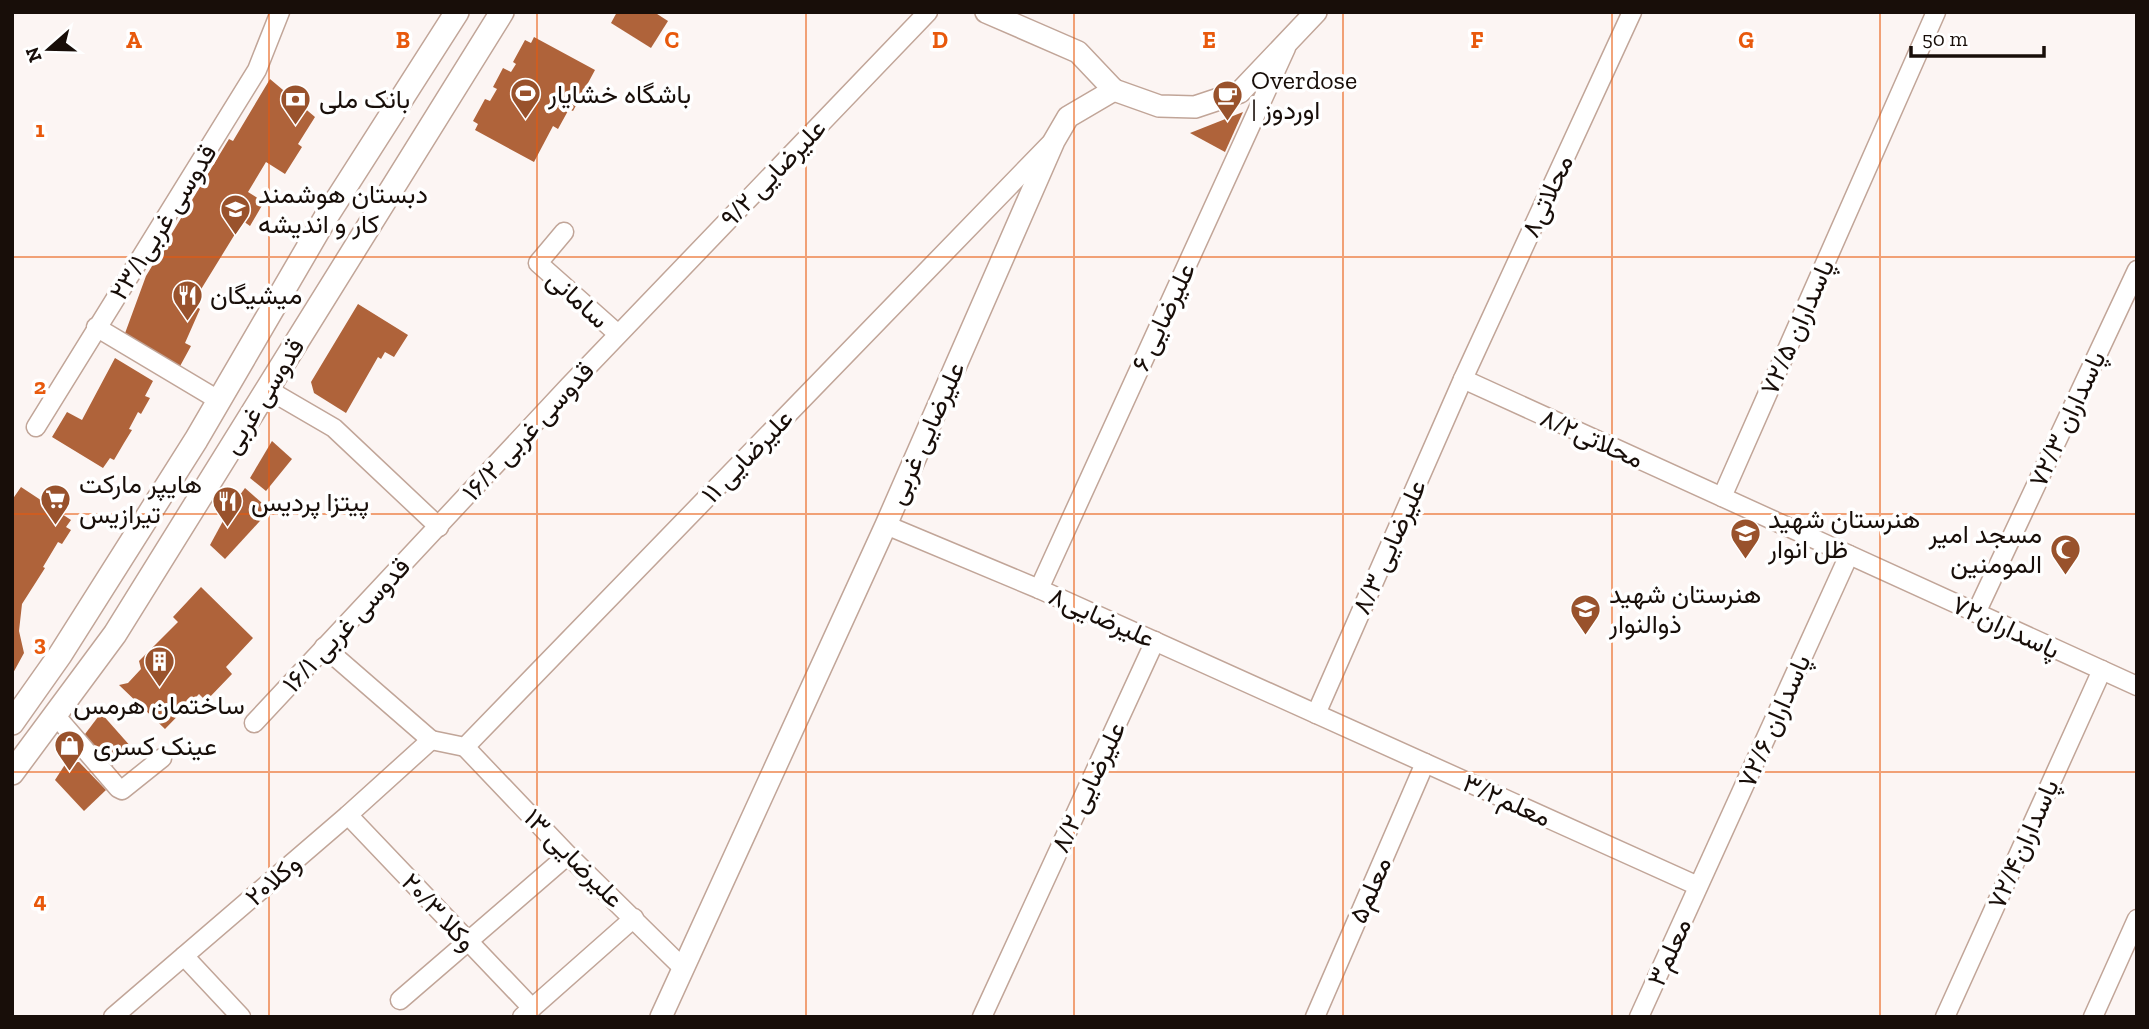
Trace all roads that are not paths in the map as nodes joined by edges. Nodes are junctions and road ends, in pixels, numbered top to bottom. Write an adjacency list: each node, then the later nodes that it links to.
1 (280, 12): 14 (street, قدوسی غربی۲۳/۱)
2 (457, 12): 18 (main road, قدوسی غربی)
3 (502, 12): 17 (main road, قدوسی غربی)
4 (928, 12): 15 (street, ۹/۲ علیرضایی)
5 (986, 12): 10 (street)
6 (1316, 12): 9 (street)
7 (1632, 12): 16 (street, محلاتی۸)
8 (1936, 12): 20 (street, ۷۲/۵ پاسداران)
9 (1287, 44): 10 (street); 24 (street, ۶ علیرضایی)
10 (1114, 90): 11 (street, علیرضایی غربی)
11 (1054, 141): 21 (street, علیرضایی غربی); 35 (street, ۱۱ علیرضایی)
12 (564, 232): 15 (street, سامانی)
13 (2137, 270): 25 (street, ۷۲/۳ پاسداران)
14 (96, 327): 18 (street); 19 (street, قدوسی غربی۲۳/۱)
15 (618, 334): 22 (street, ۱۶/۲ قدوسی غربی)
16 (1463, 379): 20 (street, محلاتی۸/۲); 30 (street, ۸/۳ علیرضایی)
17 (267, 389): 22 (street); 31 (main road, قدوسی غربی)
18 (220, 401): 32 (main road, قدوسی غربی)
19 (36, 426)
20 (1722, 497): 23 (street, پاسداران۷۲)
21 (886, 525): 24 (street, علیرضایی۸); 46 (street, علیرضایی غربی)
22 (439, 527): 27 (street, ۱۶/۱ قدوسی غربی)
23 (1849, 555): 25 (street, پاسداران۷۲); 41 (street, ۷۲/۶ پاسداران)
24 (1038, 589): 26 (street, علیرضایی۸)
25 (1976, 613): 28 (street, پاسداران۷۲)
26 (1155, 641): 30 (street, علیرضایی۸); 52 (street, علیرضایی ۸/۲)
27 (324, 647): 33 (street, ۱۶/۱ قدوسی غربی); 34 (street)
28 (2102, 670): 29 (street, پاسداران۷۲); 55 (street, پاسداران۷۲/۴)
29 (2137, 686)
30 (1316, 714): 37 (street, معلم۳/۲)
31 (56, 716): 36 (street); 38 (main road, قدوسی غربی)
32 (12, 723)
33 (254, 723)
34 (431, 740): 35 (street); 39 (street, وکلا۲۰)
35 (466, 747): 40 (street, ۱۳ علیرضایی)
36 (162, 758)
37 (1425, 763): 41 (street, معلم۳/۲); 53 (street, معلم۵)
38 (12, 773)
39 (348, 815): 44 (street, وکلا ۲۰/۳); 45 (street, وکلا۲۰)
40 (568, 855): 42 (street, ۱۳ علیرضایی); 44 (street)
41 (1698, 886): 54 (street, معلم۳)
42 (634, 918): 46 (street, ۱۳ علیرضایی); 48 (street)
43 (2137, 919): 56 (street)
44 (467, 942): 47 (street); 48 (street, وکلا ۲۰/۳)
45 (184, 956): 49 (street, وکلا۲۰); 50 (street)
46 (683, 968): 51 (street, علیرضایی غربی)
47 (400, 1000)
48 (527, 1012)
49 (113, 1017)
50 (241, 1017)
51 (660, 1017)
52 (982, 1017)
53 (1315, 1017)
54 (1639, 1017)
55 (1945, 1017)
56 (2092, 1017)

